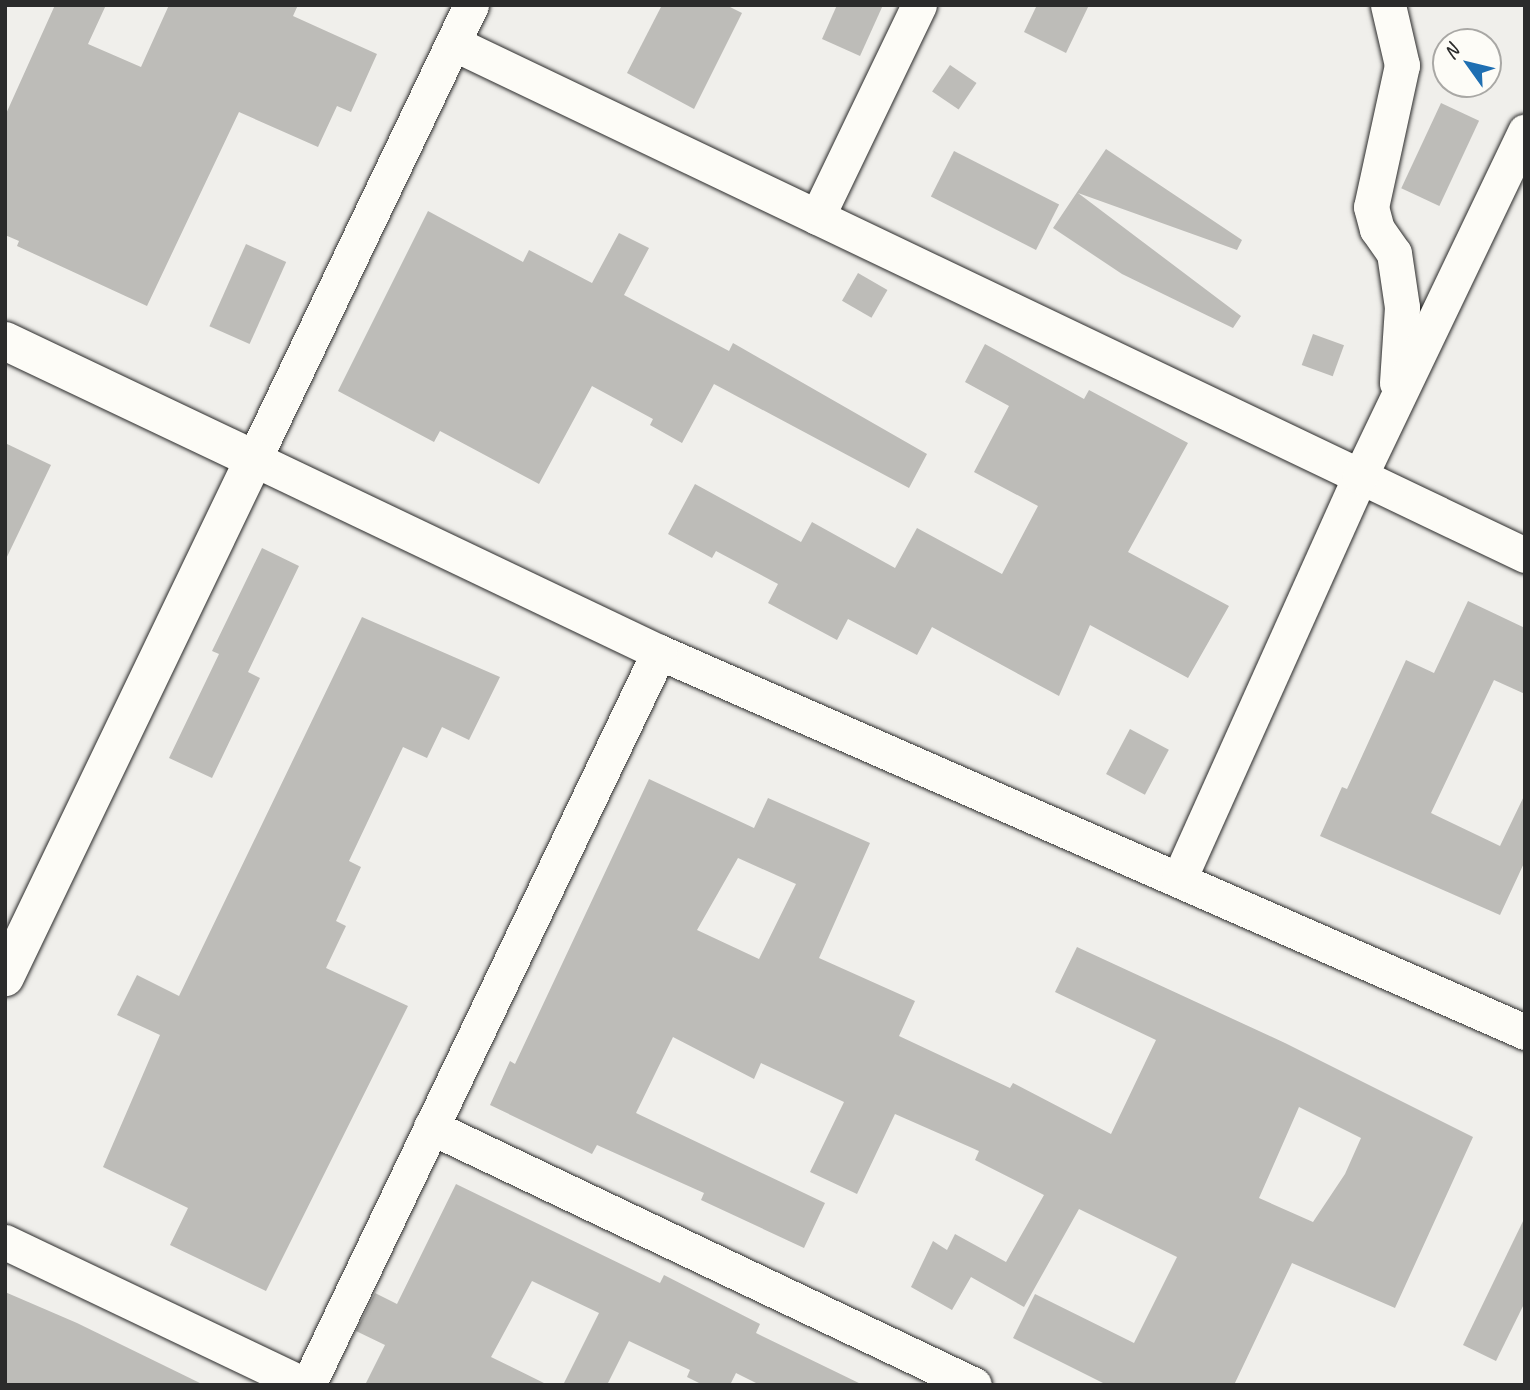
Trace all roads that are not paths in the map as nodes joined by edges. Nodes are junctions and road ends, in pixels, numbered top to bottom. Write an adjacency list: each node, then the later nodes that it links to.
1 (471, 5): 4 (street)
2 (919, 5): 6 (street)
3 (1388, 5): 8 (street)
4 (453, 43): 6 (street); 9 (street)
5 (1525, 132): 8 (street)
6 (817, 217): 10 (street)
7 (5, 341): 9 (street)
8 (1396, 401): 10 (street)
9 (254, 459): 12 (street); 14 (street)
10 (1360, 476): 11 (street); 13 (street)
11 (1525, 555)
12 (659, 652): 13 (street); 16 (street)
13 (1179, 879): 15 (street)
14 (5, 977)
15 (1525, 1032)
16 (431, 1127): 18 (street); 19 (street)
17 (5, 1242): 18 (street)
18 (306, 1385)
19 (974, 1385)

